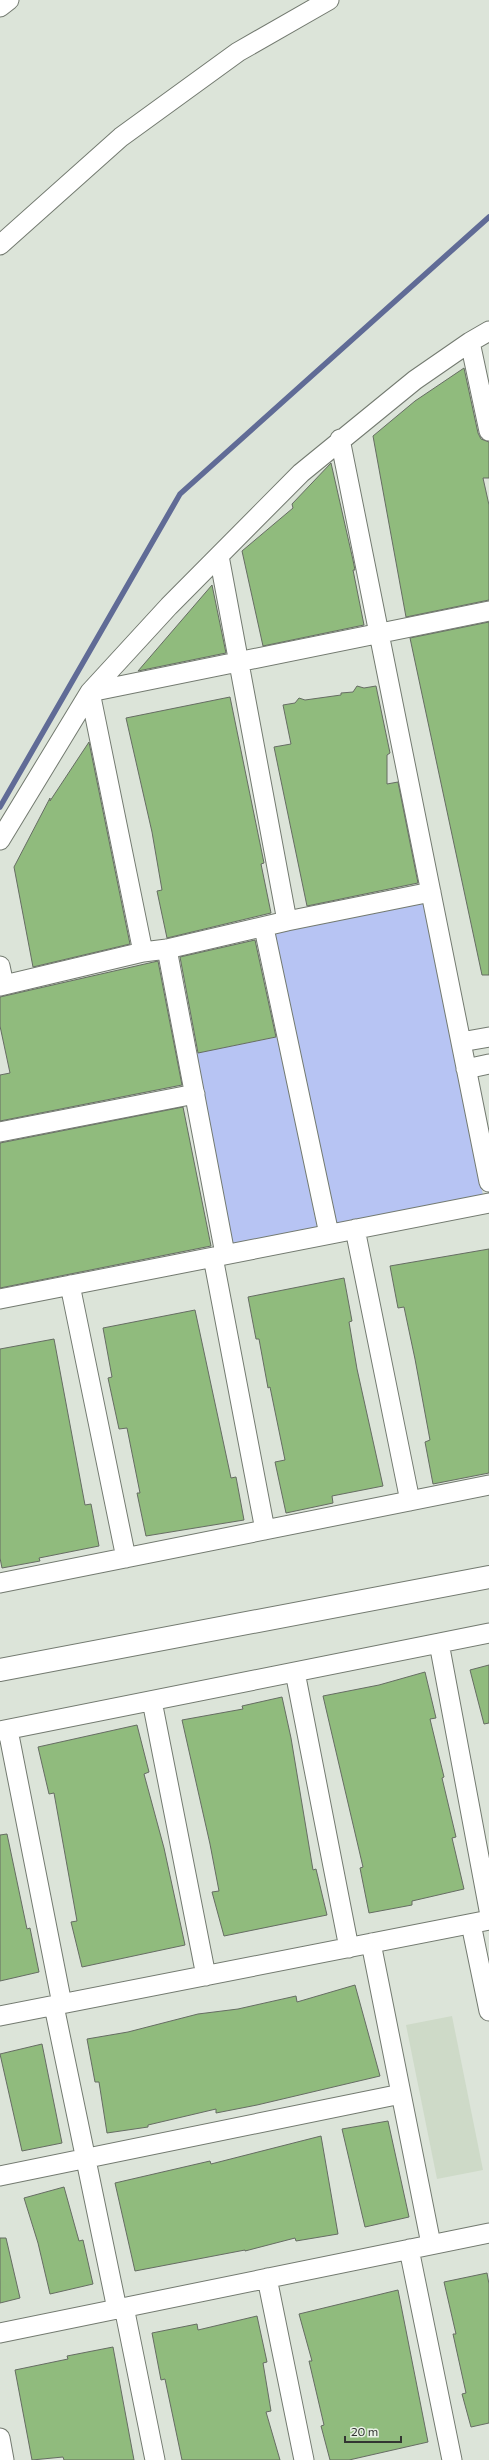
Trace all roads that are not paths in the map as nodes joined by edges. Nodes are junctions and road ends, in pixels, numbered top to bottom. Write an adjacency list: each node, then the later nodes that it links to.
1 (9, 0): 3 (street)
2 (329, 0): 4 (street)
3 (0, 7)
4 (0, 246)
5 (489, 331): 6 (street)
6 (470, 342): 7 (street); 8 (street)
7 (489, 431)
8 (340, 439): 9 (street); 11 (street)
9 (219, 556): 12 (street); 13 (street)
10 (489, 611): 11 (street)
11 (379, 633): 12 (street); 15 (street)
12 (239, 662): 13 (street); 16 (street)
13 (90, 692): 14 (street); 19 (street)
14 (0, 840)
15 (431, 892): 16 (street); 23 (street)
16 (287, 921): 17 (street)
17 (264, 928): 18 (street); 31 (street)
18 (167, 949): 19 (street); 26 (street)
19 (143, 952): 21 (street)
20 (0, 966): 21 (street)
21 (2, 985)
22 (489, 1037): 23 (street)
23 (461, 1042): 25 (street)
24 (489, 1064): 25 (street)
25 (466, 1069): 28 (street)
26 (195, 1094): 27 (street); 32 (street)
27 (0, 1132)
28 (489, 1182)
29 (489, 1202): 30 (street)
30 (355, 1229): 31 (street); 36 (street)
31 (329, 1234): 32 (street)
32 (219, 1256): 33 (street); 37 (street)
33 (70, 1285): 34 (street); 38 (street)
34 (0, 1299)
35 (489, 1485): 36 (street)
36 (410, 1501): 37 (street)
37 (265, 1530): 38 (street)
38 (126, 1558): 40 (street)
39 (489, 1577): 43 (street)
40 (0, 1583)
41 (489, 1633): 42 (street)
42 (439, 1643): 44 (street); 47 (street)
43 (0, 1670)
44 (295, 1672): 45 (street); 50 (street)
45 (152, 1701): 46 (street); 51 (street)
46 (4, 1730): 52 (street)
47 (489, 1910)
48 (480, 1922): 49 (street); 53 (street)
49 (371, 1944): 50 (street); 55 (street)
50 (349, 1948): 51 (street)
51 (206, 1976): 52 (street)
52 (58, 2005): 54 (street); 56 (street)
53 (489, 2011)
54 (0, 2016)
55 (401, 2094): 56 (street); 59 (street)
56 (86, 2158): 57 (street); 62 (street)
57 (0, 2176)
58 (489, 2233): 59 (street)
59 (431, 2244): 60 (street)
60 (409, 2249): 61 (street); 68 (street)
61 (267, 2278): 62 (street); 67 (street)
62 (121, 2308): 63 (street); 66 (street)
63 (0, 2333)
64 (0, 2438): 65 (street)
65 (4, 2460)
66 (155, 2460)
67 (304, 2460)
68 (452, 2460)

